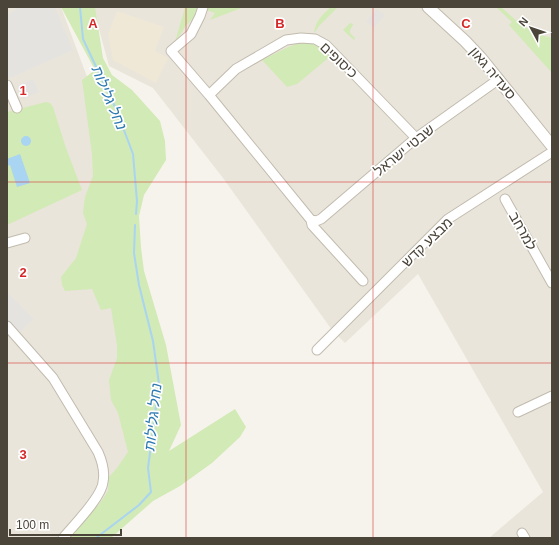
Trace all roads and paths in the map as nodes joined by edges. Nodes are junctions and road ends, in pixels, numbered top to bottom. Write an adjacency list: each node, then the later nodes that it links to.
1 (203, 7): 5 (street)
2 (428, 7): 3 (street, סעדיה גאון)
3 (499, 79): 7 (street, שבטי ישראל); 8 (street, סעדיה גאון)
4 (7, 85): 6 (street)
5 (209, 95): 7 (street, כיסופים); 11 (street)
6 (17, 108)
7 (416, 138): 11 (street, שבטי ישראל)
8 (552, 146)
9 (552, 152): 17 (street, מבצע קדש)
10 (505, 199): 15 (street, למרחב)
11 (310, 220): 14 (street)
12 (25, 238): 13 (street)
13 (7, 243)
14 (363, 281)
15 (552, 283)
16 (7, 326): 20 (street)
17 (317, 350)
18 (552, 396): 19 (street)
19 (518, 412)
20 (63, 538)

